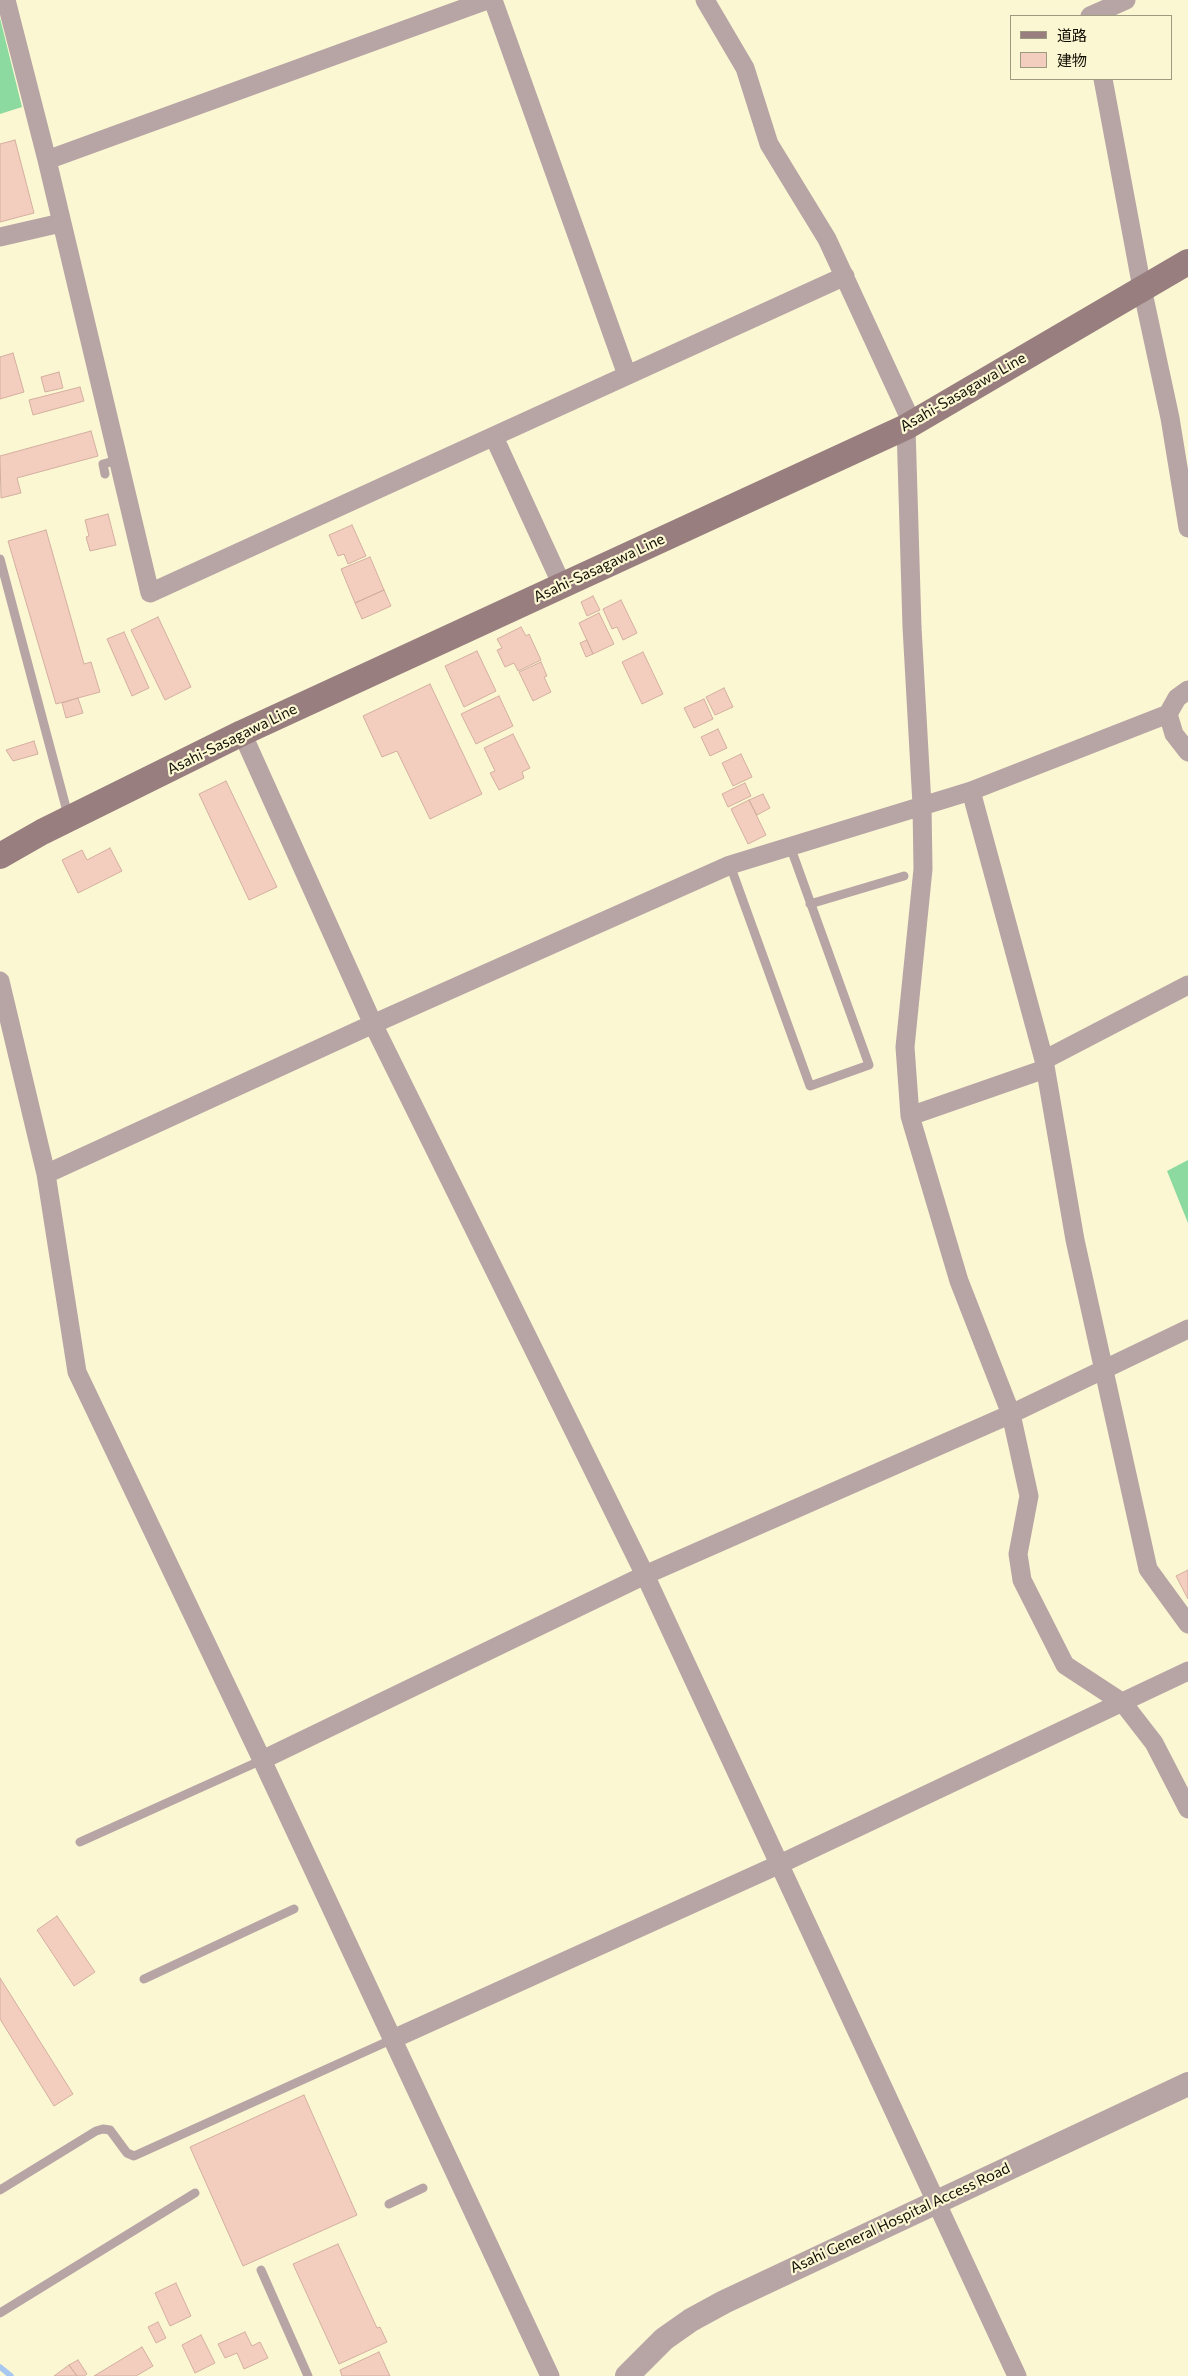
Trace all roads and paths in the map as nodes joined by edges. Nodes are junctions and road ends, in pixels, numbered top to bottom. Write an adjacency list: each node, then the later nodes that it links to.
1 (6, 0): 10 (street)
2 (488, 0): 10 (street)
3 (493, 0): 16 (street)
4 (705, 0): 14 (street)
5 (1086, 0): 7 (street)
6 (1126, 0): 8 (street)
7 (1090, 15)
8 (1092, 15)
9 (1103, 80): 15 (street)
10 (47, 160): 11 (street)
11 (62, 223): 12 (street); 19 (street)
12 (0, 237)
13 (1188, 262): 15 (main road, Asahi-Sasagawa Line)
14 (845, 276): 16 (street); 17 (street)
15 (1142, 288): 17 (main road, Asahi-Sasagawa Line); 21 (street)
16 (627, 375): 18 (street)
17 (909, 425): 23 (main road, Asahi-Sasagawa Line); 29 (street)
18 (494, 437): 19 (street); 23 (street)
19 (118, 460): 20 (lane)
20 (105, 474)
21 (1188, 528)
22 (0, 559): 30 (lane)
23 (562, 585): 26 (main road, Asahi-Sasagawa Line)
24 (1188, 690): 25 (street)
25 (1168, 714): 27 (street); 28 (street)
26 (242, 733): 30 (main road, Asahi-Sasagawa Line); 38 (street)
27 (1188, 752)
28 (971, 791): 29 (street); 39 (street)
29 (922, 805): 31 (street); 40 (street)
30 (69, 818): 32 (main road, Asahi-Sasagawa Line)
31 (790, 846): 33 (street); 35 (lane)
32 (0, 856)
33 (730, 866): 35 (lane); 38 (street)
34 (904, 876): 35 (lane)
35 (810, 904)
36 (0, 980): 41 (street)
37 (1188, 985): 39 (street)
38 (373, 1024): 41 (street); 45 (street)
39 (1044, 1064): 40 (street); 43 (street)
40 (910, 1116): 44 (street)
41 (46, 1174): 49 (street)
42 (1188, 1329): 43 (street)
43 (1105, 1370): 44 (street); 46 (street)
44 (1011, 1414): 45 (street); 48 (street)
45 (645, 1575): 49 (street); 52 (street)
46 (1188, 1624)
47 (1188, 1671): 48 (street)
48 (1123, 1703): 50 (street); 52 (street)
49 (262, 1760): 51 (lane); 55 (street)
50 (1188, 1809)
51 (80, 1842)
52 (780, 1864): 55 (street); 60 (street)
53 (294, 1909): 54 (lane)
54 (144, 1979)
55 (393, 2039): 58 (lane); 65 (street)
56 (1188, 2084): 60 (street, Asahi General Hospital Access Road)
57 (423, 2188): 61 (lane)
58 (0, 2190)
59 (196, 2193): 63 (lane)
60 (936, 2200): 66 (street, Asahi General Hospital Access Road); 67 (street)
61 (389, 2204)
62 (261, 2270): 64 (lane)
63 (0, 2314)
64 (308, 2376)
65 (550, 2376)
66 (627, 2376)
67 (1017, 2376)

